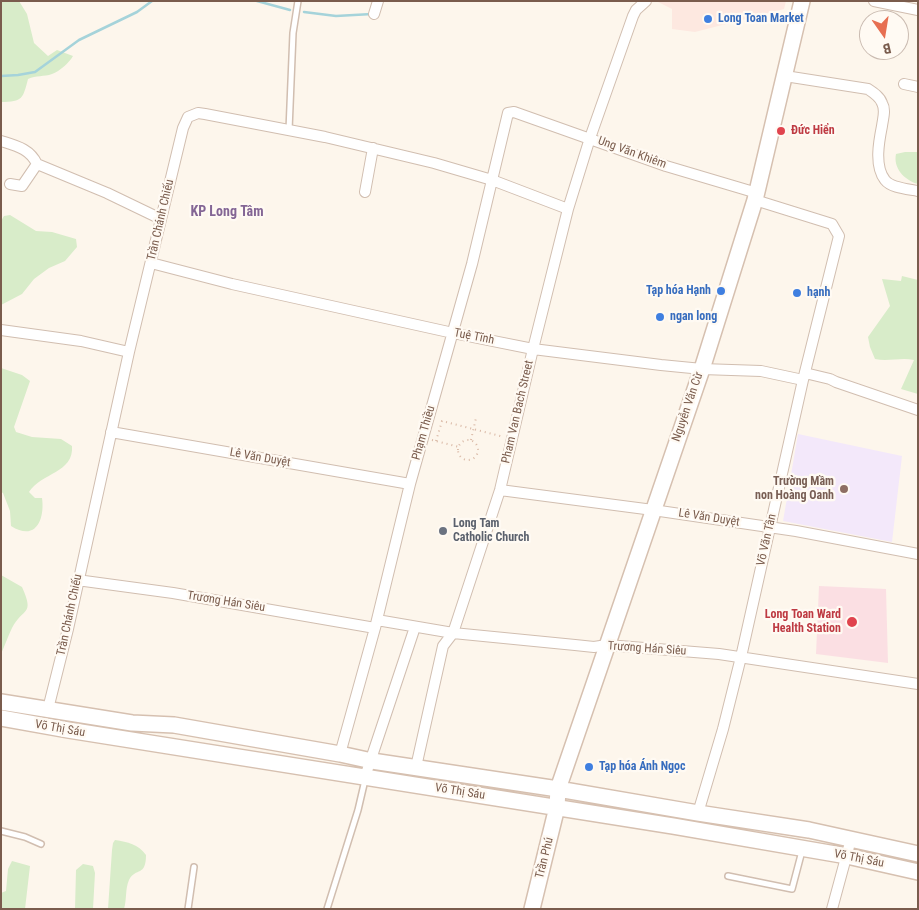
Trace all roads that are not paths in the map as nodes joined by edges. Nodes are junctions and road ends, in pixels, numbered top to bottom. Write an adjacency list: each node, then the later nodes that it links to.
1 (298, 1): 12 (lane)
2 (378, 1): 7 (street)
3 (646, 1): 13 (street, Pham Van Bach Street)
4 (802, 1): 8 (main road, Nguyễn Văn Cừ)
5 (874, 1): 6 (street)
6 (918, 10)
7 (374, 14)
8 (785, 76): 19 (street); 21 (main road, Nguyễn Văn Cừ)
9 (904, 84): 10 (street)
10 (918, 87)
11 (508, 113): 13 (street, Ung Văn Khiêm); 17 (street, Phạm Thiều)
12 (289, 131): 15 (street, Trần Chánh Chiếu); 23 (street, Trần Chánh Chiếu)
13 (590, 138): 21 (street, Ung Văn Khiêm); 22 (street, Pham Van Bach Street)
14 (1, 141): 16 (street)
15 (373, 148): 17 (street, Trần Chánh Chiếu); 20 (street)
16 (37, 164): 18 (street); 23 (street)
17 (492, 180): 22 (street, Trần Chánh Chiếu); 27 (street, Phạm Thiều)
18 (10, 184)
19 (918, 191)
20 (365, 192)
21 (756, 197): 24 (street, Ung Văn Khiêm); 30 (main road, Nguyễn Văn Cừ)
22 (568, 209): 28 (street, Pham Van Bach Street)
23 (161, 219): 25 (street, Trần Chánh Chiếu)
24 (839, 236): 31 (street, Võ Văn Tần)
25 (151, 263): 27 (street, Tuệ Tĩnh); 29 (street, Trần Chánh Chiếu)
26 (1, 330): 29 (street)
27 (453, 333): 28 (street, Tuệ Tĩnh); 34 (street, Phạm Thiều)
28 (532, 349): 30 (street, Tuệ Tĩnh); 35 (street, Pham Van Bach Street)
29 (129, 352): 33 (street, Trần Chánh Chiếu)
30 (702, 369): 31 (street, Tuệ Tĩnh); 36 (main road, Nguyễn Văn Cừ)
31 (804, 377): 32 (street, Tuệ Tĩnh); 37 (street, Võ Văn Tần)
32 (918, 410)
33 (111, 432): 34 (street, Lê Văn Duyệt); 39 (street, Trần Chánh Chiếu)
34 (410, 484): 40 (street, Phạm Thiều)
35 (500, 490): 36 (street, Lê Văn Duyệt); 42 (street, Pham Van Bach Street)
36 (653, 510): 37 (street, Lê Văn Duyệt); 43 (main road, Nguyễn Văn Cừ)
37 (770, 528): 38 (street, Lê Văn Duyệt); 44 (street, Võ Văn Tần)
38 (918, 554)
39 (77, 580): 40 (street, Trương Hán Siêu); 47 (street, Trần Chánh Chiếu)
40 (376, 624): 41 (street, Trương Hán Siêu); 49 (street, Phạm Thiều)
41 (415, 627): 42 (street, Trương Hán Siêu); 50 (street)
42 (453, 633): 43 (street, Trương Hán Siêu); 51 (street, Pham Van Bach Street)
43 (608, 645): 44 (street, Trương Hán Siêu); 53 (main road, Nguyễn Văn Cừ)
44 (741, 657): 45 (street, Trương Hán Siêu); 55 (street, Võ Văn Tần)
45 (918, 684)
46 (1, 702): 47 (main road, Võ Thị Sáu)
47 (48, 709): 49 (main road, Võ Thị Sáu)
48 (1, 718): 52 (main road, Võ Thị Sáu)
49 (340, 754): 50 (main road, Võ Thị Sáu)
50 (372, 761): 51 (main road, Võ Thị Sáu); 52 (street)
51 (416, 767): 53 (main road, Võ Thị Sáu)
52 (366, 777): 54 (main road, Võ Thị Sáu); 66 (lane)
53 (558, 789): 54 (main road, Nguyễn Văn Cừ); 55 (main road, Võ Thị Sáu)
54 (557, 807): 59 (main road, Võ Thị Sáu); 67 (main road, Trần Phú)
55 (698, 813): 57 (main road, Võ Thị Sáu)
56 (1, 831): 58 (lane)
57 (851, 839): 60 (main road, Võ Thị Sáu); 61 (street)
58 (41, 844)
59 (802, 848): 61 (main road, Võ Thị Sáu); 64 (lane)
60 (918, 854)
61 (847, 856): 63 (main road, Võ Thị Sáu); 68 (street)
62 (194, 867): 65 (lane)
63 (918, 872)
64 (728, 876)
65 (188, 909)
66 (327, 909)
67 (532, 909)
68 (832, 909)

